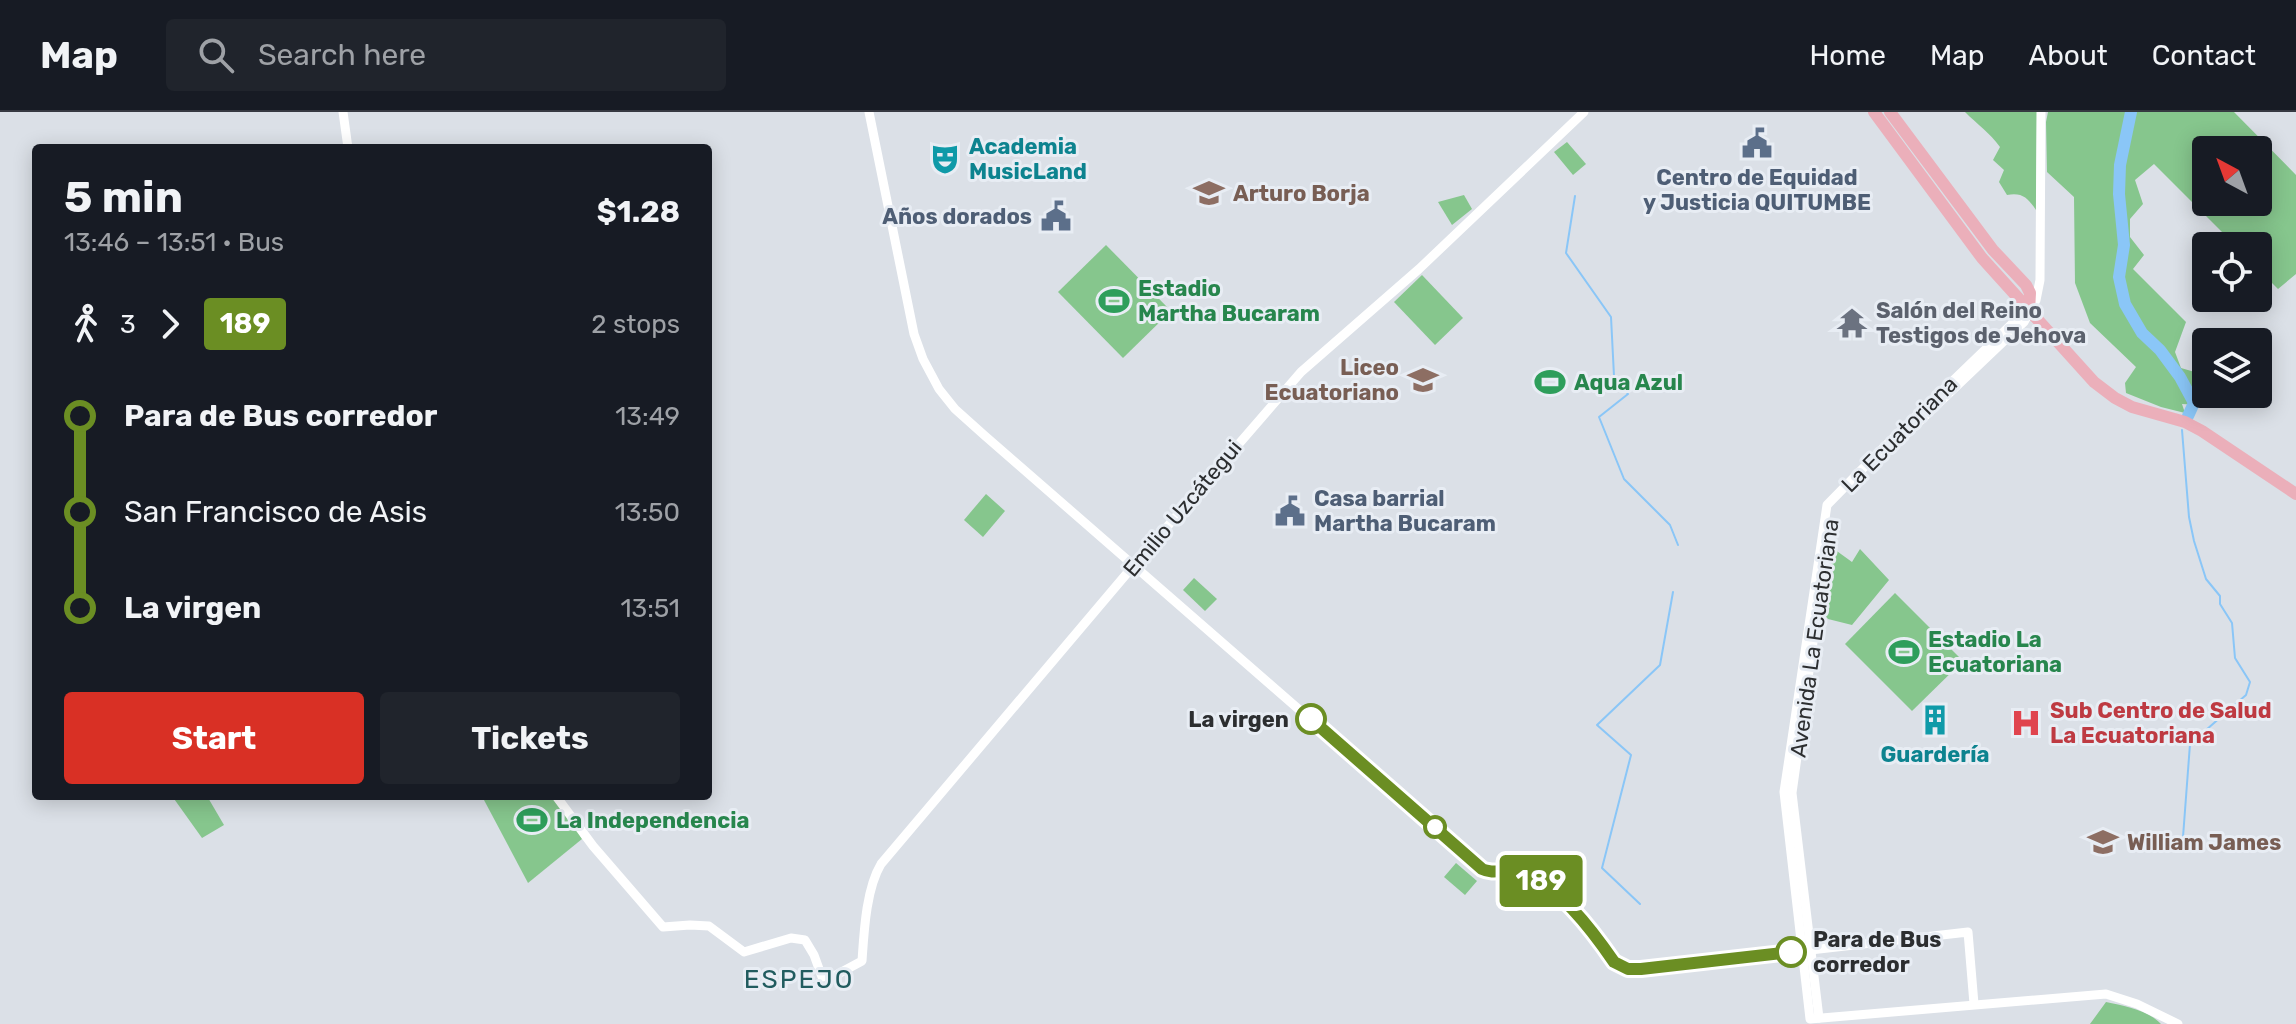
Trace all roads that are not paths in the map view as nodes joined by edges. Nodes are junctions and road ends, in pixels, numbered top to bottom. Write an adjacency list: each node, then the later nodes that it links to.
1 (343, 112): 7 (street)
2 (869, 112): 10 (street)
3 (1584, 112): 10 (street, Emilio Uzcátegui)
4 (1874, 112): 8 (main road)
5 (1890, 112): 8 (main road)
6 (2041, 112): 8 (street, Avenida La Ecuatoriana)
7 (347, 144)
8 (2029, 311): 9 (main road); 12 (street, Avenida La Ecuatoriana); 12 (street, La Ecuatoriana)
9 (2296, 494)
10 (1134, 565): 11 (street, Emilio Uzcátegui); 12 (street)
11 (559, 800)
12 (1807, 950): 13 (street, La Ecuatoriana); 13 (street)
13 (1974, 1004): 14 (street)
14 (2178, 1024)

